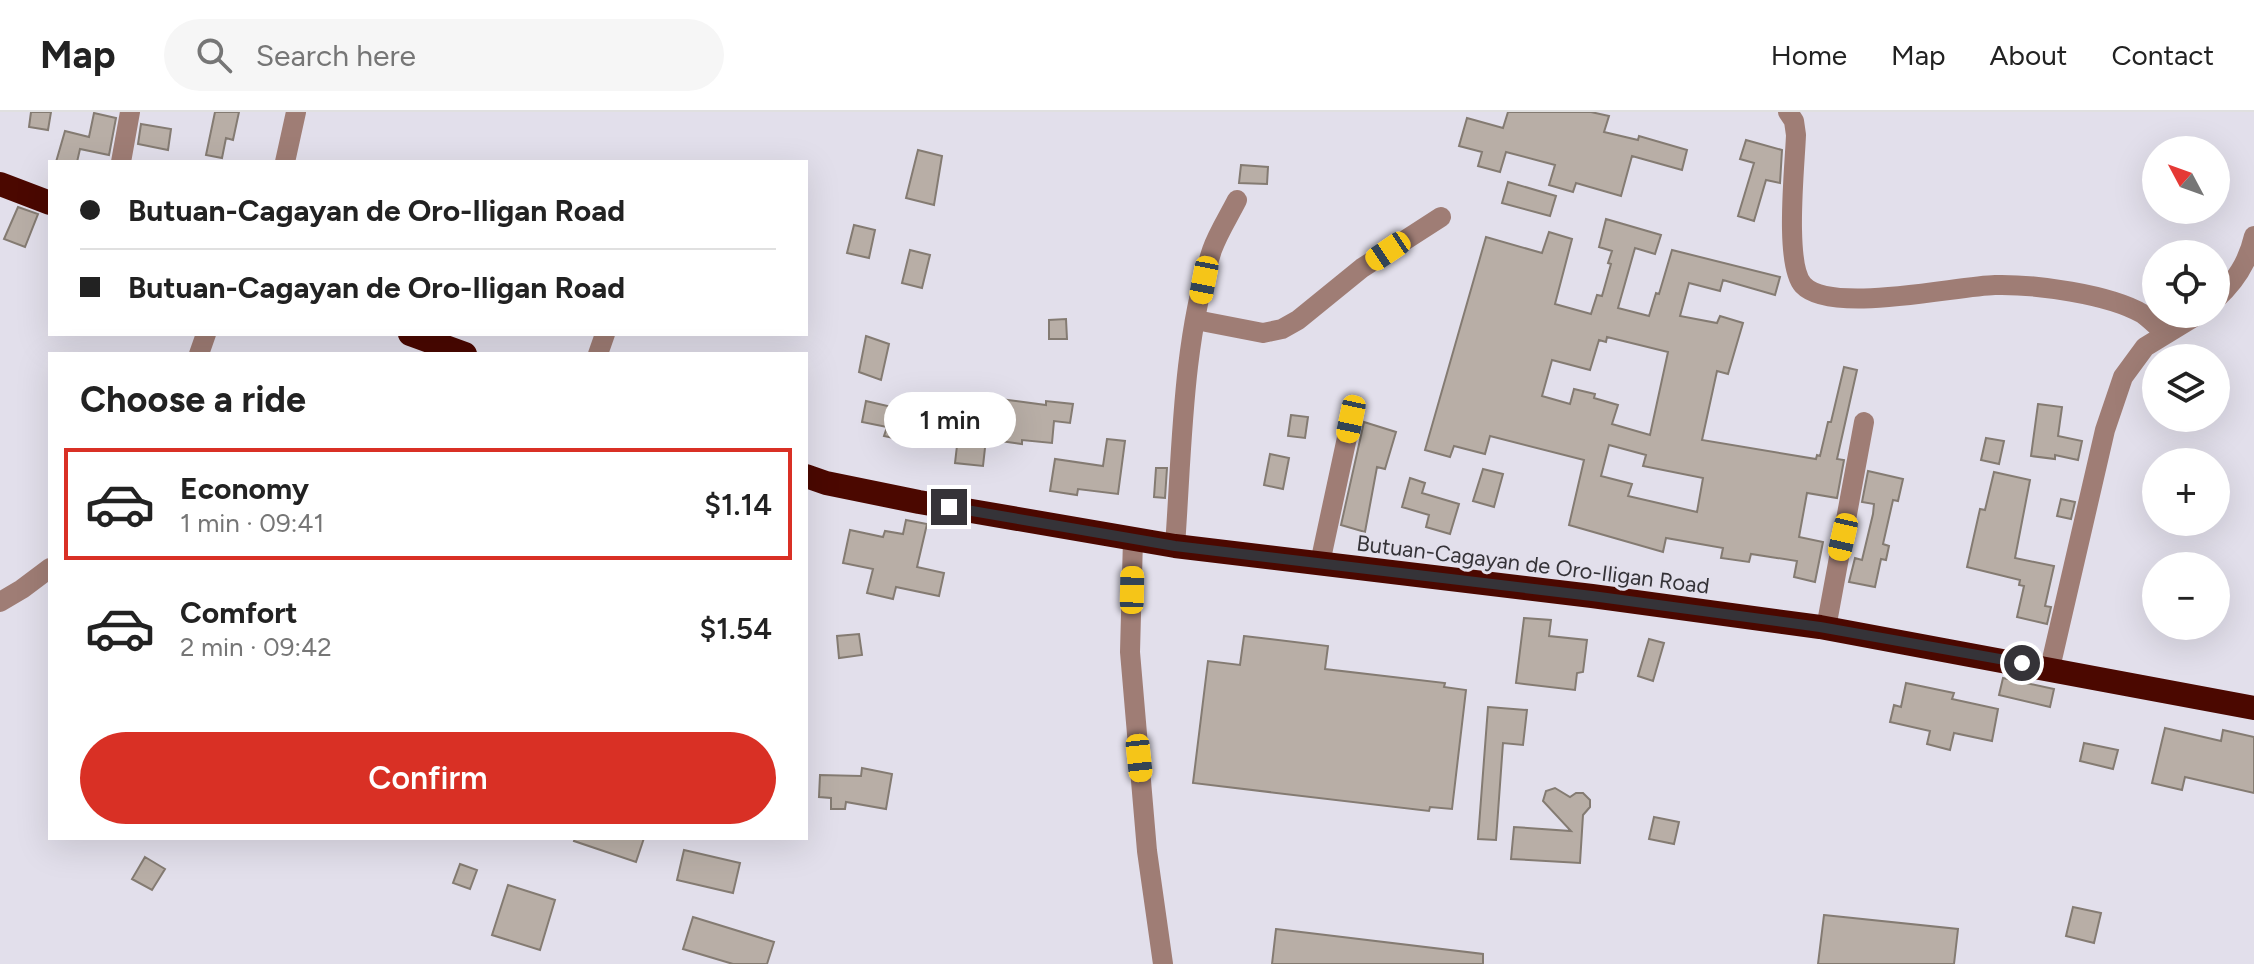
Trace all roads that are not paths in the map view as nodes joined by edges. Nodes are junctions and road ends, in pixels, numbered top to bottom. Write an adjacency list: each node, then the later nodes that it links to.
1 (130, 112): 4 (street)
2 (296, 112): 5 (street)
3 (1788, 112): 14 (street)
4 (121, 160)
5 (285, 160)
6 (0, 184): 8 (highway)
7 (1237, 200): 12 (street)
8 (48, 202)
9 (1441, 217): 12 (street)
10 (2254, 236): 11 (street)
11 (2230, 285)
12 (1196, 320): 21 (street)
13 (2176, 328): 14 (street)
14 (2166, 334): 26 (street)
15 (416, 336): 16 (highway)
16 (460, 352)
17 (1351, 419): 22 (street)
18 (1864, 422): 25 (street)
19 (808, 477): 20 (highway, Butuan-Cagayan de Oro-Iligan Road)
20 (1133, 539): 21 (highway, Butuan-Cagayan de Oro-Iligan Road); 28 (street)
21 (1175, 546): 22 (highway, Butuan-Cagayan de Oro-Iligan Road)
22 (1320, 563): 25 (highway, Butuan-Cagayan de Oro-Iligan Road)
23 (48, 569): 24 (street)
24 (0, 602)
25 (1826, 628): 26 (highway, Butuan-Cagayan de Oro-Iligan Road)
26 (2050, 668): 27 (highway, Butuan-Cagayan de Oro-Iligan Road)
27 (2254, 708)
28 (1163, 964)

